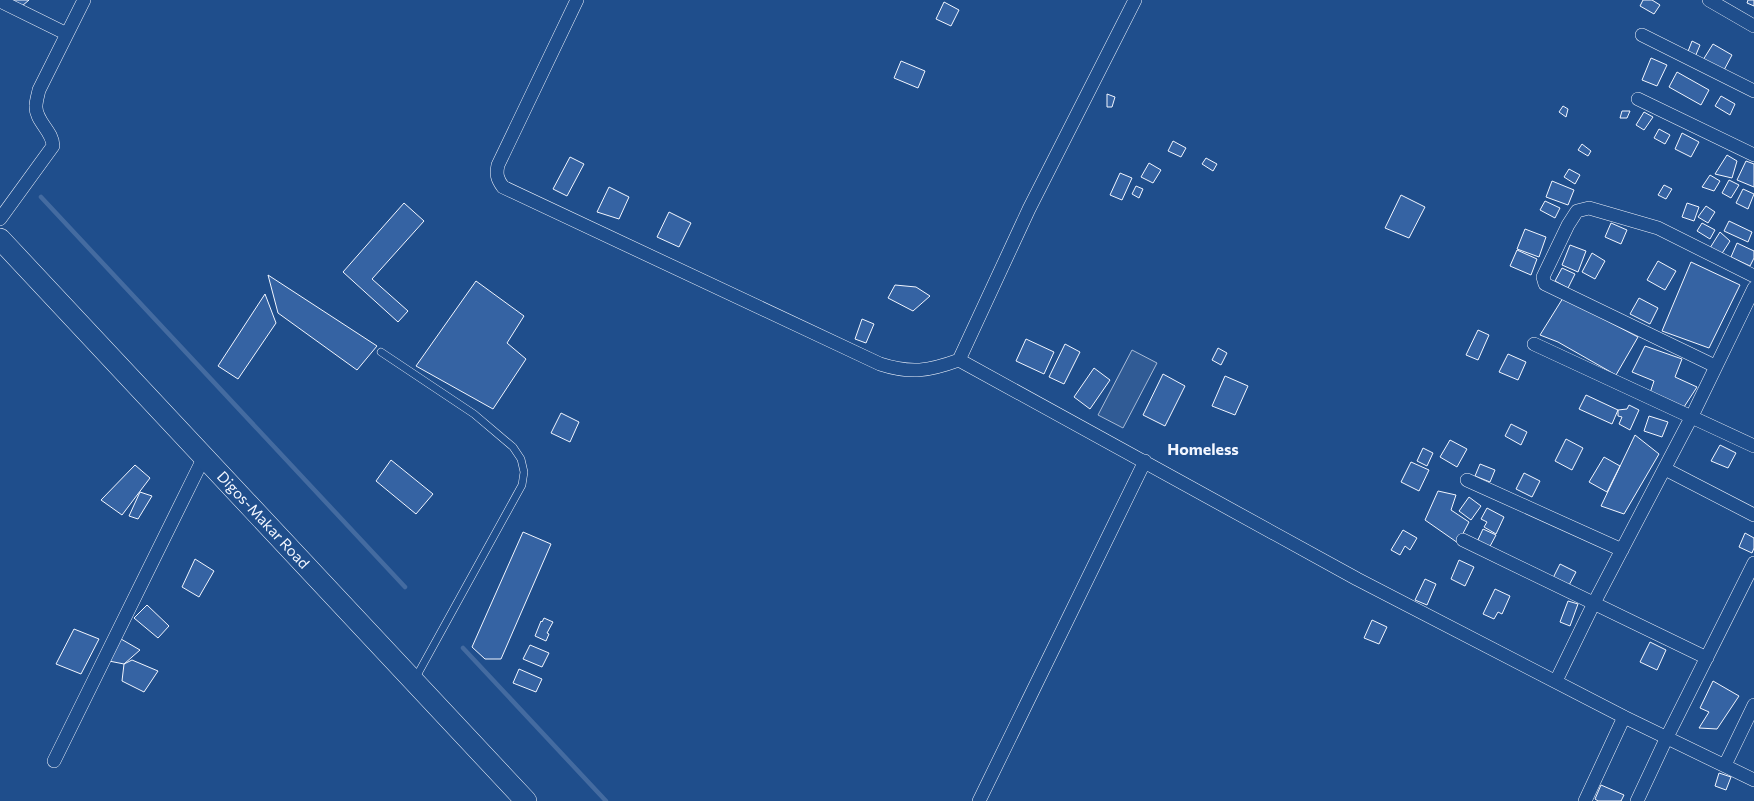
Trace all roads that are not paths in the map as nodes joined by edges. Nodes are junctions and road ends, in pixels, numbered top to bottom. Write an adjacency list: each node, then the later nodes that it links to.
1 (84, 0): 7 (street)
2 (577, 0): 18 (street)
3 (1135, 0): 18 (street)
4 (1709, 0): 6 (street)
5 (0, 2): 7 (street)
6 (1754, 26)
7 (67, 34): 12 (street)
8 (1642, 35): 9 (street)
9 (1754, 92)
10 (1638, 99): 11 (street)
11 (1754, 155)
12 (0, 219)
13 (0, 239): 22 (main road, Digos-Makar Road)
14 (1754, 276): 19 (street)
15 (1754, 288): 19 (street)
16 (1534, 344): 20 (street)
17 (381, 352): 32 (lane)
18 (959, 360): 23 (street)
19 (1715, 366): 20 (street)
20 (1692, 416): 21 (street); 24 (street)
21 (1754, 446)
22 (204, 457): 32 (main road, Digos-Makar Road); 37 (street)
23 (1145, 461): 33 (street); 41 (street)
24 (1665, 469): 26 (street); 28 (street)
25 (1468, 480): 28 (street)
26 (1754, 515)
27 (1463, 540): 30 (street)
28 (1622, 550): 30 (street)
29 (1754, 564): 31 (street)
30 (1594, 603): 31 (street); 33 (street)
31 (1707, 658): 36 (street)
32 (413, 681): 40 (main road, Digos-Makar Road)
33 (1556, 681): 35 (street)
34 (1754, 705): 38 (street)
35 (1624, 717): 36 (street); 42 (street)
36 (1667, 737): 38 (street); 43 (street)
37 (54, 761)
38 (1725, 765): 39 (street)
39 (1754, 780)
40 (526, 801)
41 (979, 801)
42 (1585, 801)
43 (1637, 801)

